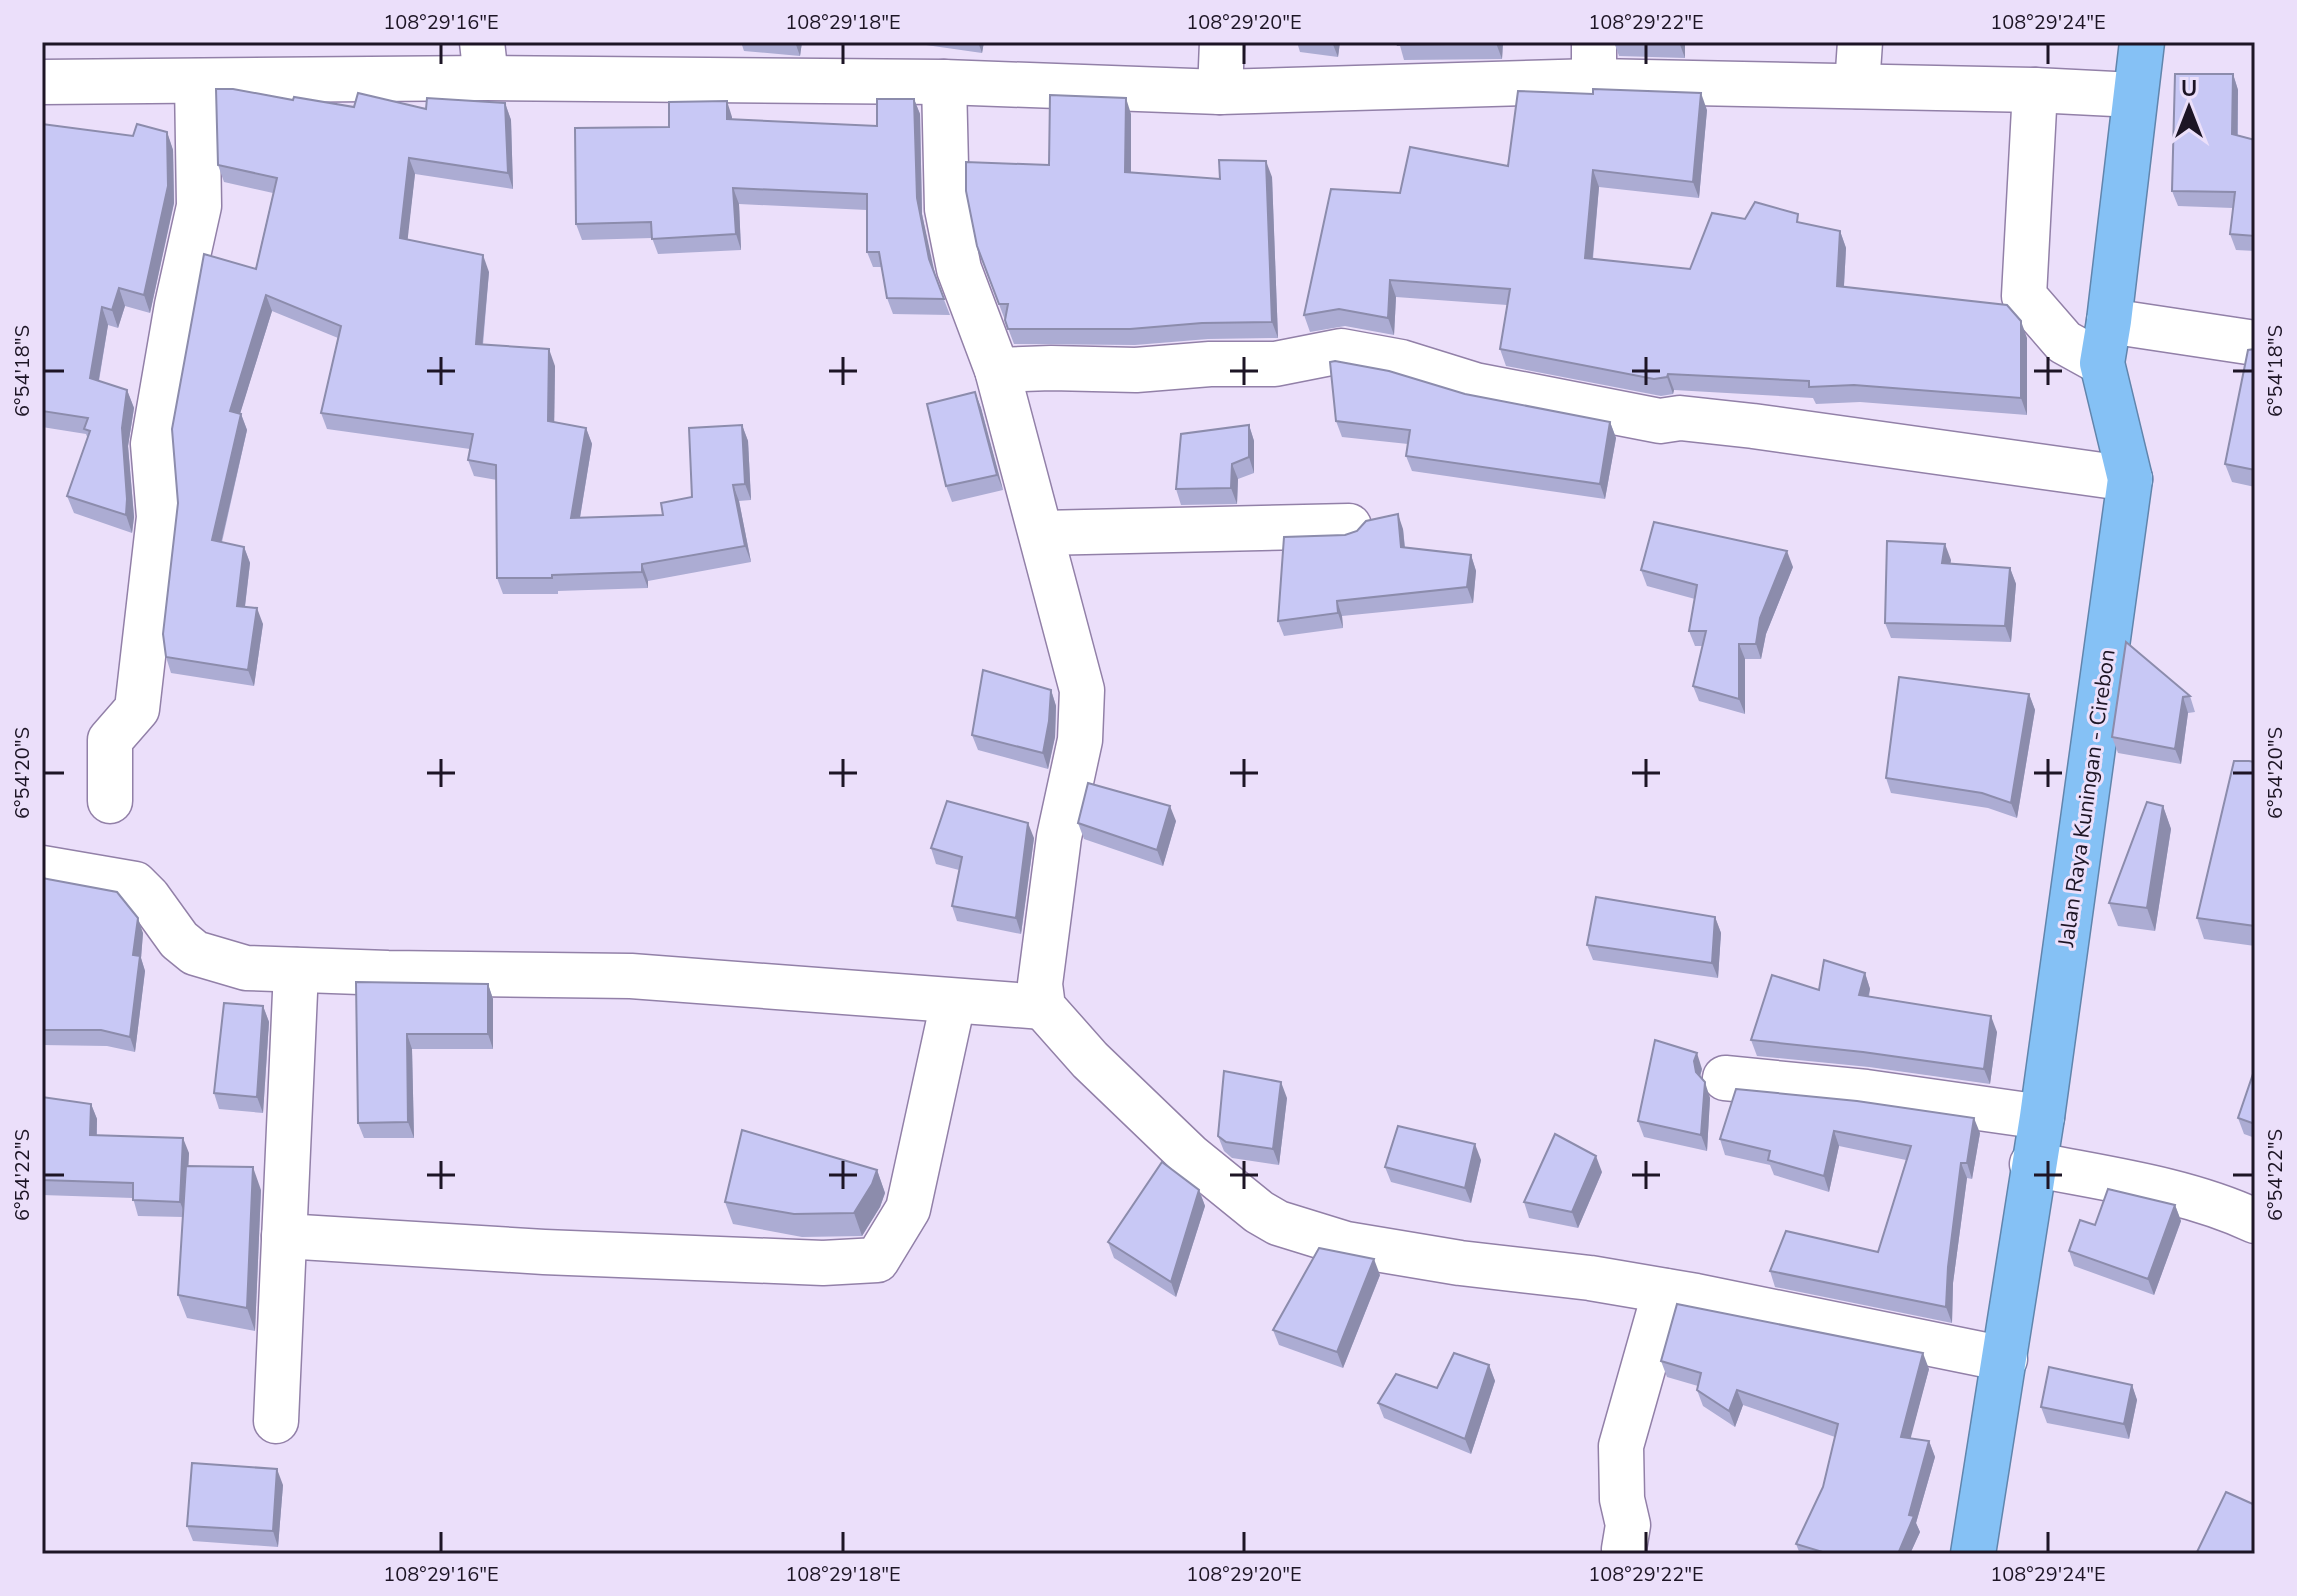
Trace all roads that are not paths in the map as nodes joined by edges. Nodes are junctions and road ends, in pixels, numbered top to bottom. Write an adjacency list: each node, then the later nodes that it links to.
1 (1222, 42): 11 (street)
2 (1860, 42): 9 (street)
3 (2142, 42): 12 (highway, Jalan Raya Kuningan - Cirebon)
4 (484, 60): 6 (street); 8 (street)
5 (1594, 62): 9 (street); 11 (street)
6 (197, 81): 7 (street); 20 (street)
7 (42, 82)
8 (944, 82): 11 (street); 16 (street)
9 (1857, 86): 10 (street)
10 (2035, 90): 12 (street); 15 (street)
11 (1220, 92)
12 (2134, 95): 13 (highway, Jalan Raya Kuningan - Cirebon)
13 (2109, 321): 14 (street); 15 (highway, Jalan Raya Kuningan - Cirebon)
14 (2255, 343)
15 (2102, 363): 17 (highway, Jalan Raya Kuningan - Cirebon)
16 (997, 370): 17 (street); 19 (street)
17 (2130, 479): 26 (highway, Jalan Raya Kuningan - Cirebon)
18 (1349, 526): 19 (street)
19 (1041, 533): 24 (street)
20 (110, 801)
21 (42, 868): 22 (street)
22 (296, 970): 23 (street); 29 (street)
23 (953, 1002): 24 (street); 29 (street)
24 (1043, 1007): 30 (street)
25 (1725, 1078): 26 (street)
26 (2042, 1117): 27 (highway, Jalan Raya Kuningan - Cirebon)
27 (2032, 1164): 28 (street); 31 (highway, Jalan Raya Kuningan - Cirebon)
28 (2255, 1221)
29 (284, 1236): 32 (street)
30 (1665, 1291): 31 (street); 33 (street)
31 (2005, 1359): 34 (highway, Jalan Raya Kuningan - Cirebon)
32 (276, 1421)
33 (1624, 1549)
34 (1973, 1554)

